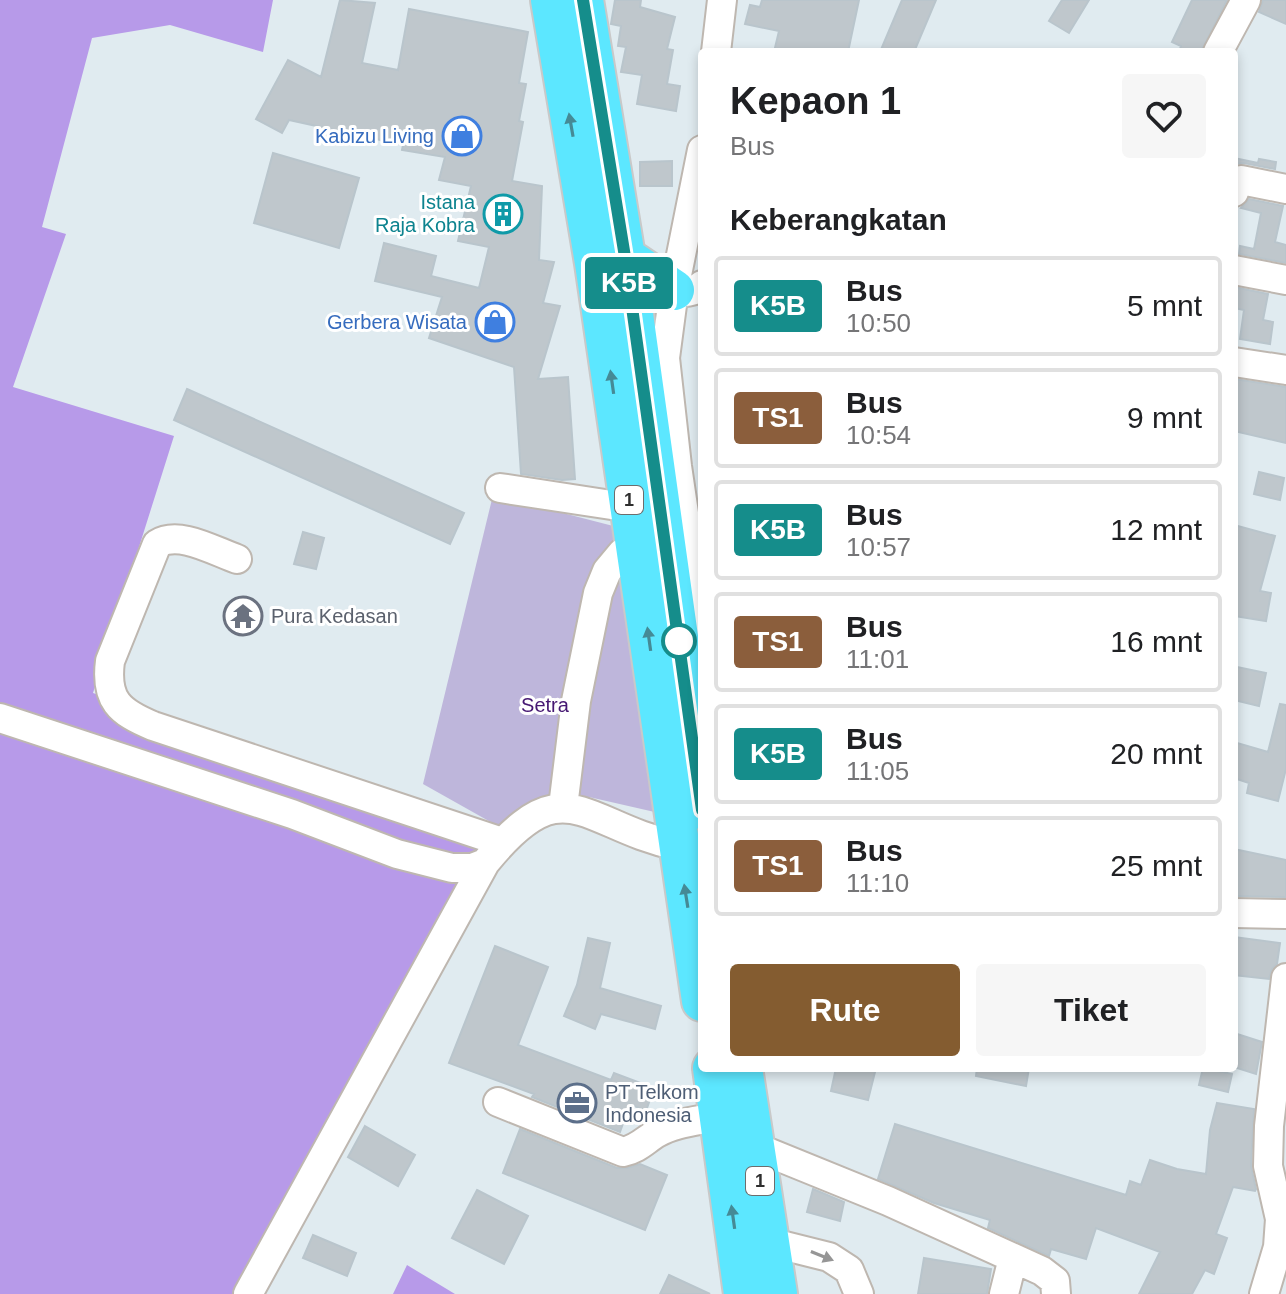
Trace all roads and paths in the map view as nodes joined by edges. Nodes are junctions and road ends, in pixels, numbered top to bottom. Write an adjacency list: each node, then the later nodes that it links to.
1 (722, 0): 4 (street)
2 (1246, 0): 5 (street)
3 (569, 15): 9 (highway, 1)
4 (716, 48)
5 (1220, 48)
6 (1238, 181): 8 (street)
7 (698, 189): 12 (street)
8 (1286, 189)
9 (610, 260): 12 (highway); 18 (highway, 1, one-way to 9); 22 (highway, 1)
10 (1238, 271): 11 (street)
11 (1286, 280)
12 (688, 288): 15 (street)
13 (1238, 363): 14 (street)
14 (1286, 370)
15 (677, 466): 16 (street); 20 (street)
16 (698, 478)
17 (500, 488): 18 (street)
18 (633, 526): 23 (street); 24 (highway, 1, one-way to 18)
19 (237, 559): 25 (street)
20 (698, 582)
21 (0, 718): 25 (street)
22 (698, 785)
23 (563, 807): 24 (street); 25 (street)
24 (678, 846): 28 (highway, 1, one-way to 24)
25 (494, 853): 38 (street)
26 (1238, 913): 27 (street)
27 (1286, 914)
28 (698, 975)
29 (1286, 978): 34 (street)
30 (714, 1072): 33 (highway, 1)
31 (743, 1072): 35 (highway, 1)
32 (498, 1102): 33 (street)
33 (720, 1116): 39 (highway, 1, one-way to 33)
34 (1278, 1126): 44 (street)
35 (755, 1147): 36 (highway, 1); 37 (street)
36 (769, 1242): 40 (highway, 1); 41 (street, one-way to 41)
37 (1013, 1258): 42 (street); 43 (street)
38 (248, 1294)
39 (744, 1294)
40 (777, 1294)
41 (859, 1294)
42 (1004, 1294)
43 (1056, 1294)
44 (1264, 1294)

